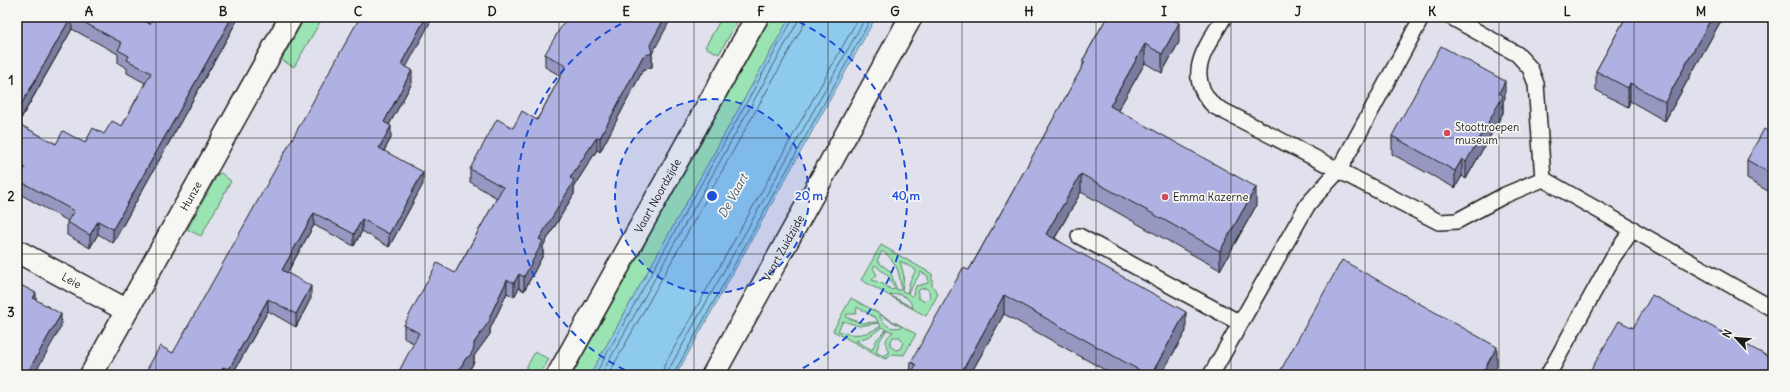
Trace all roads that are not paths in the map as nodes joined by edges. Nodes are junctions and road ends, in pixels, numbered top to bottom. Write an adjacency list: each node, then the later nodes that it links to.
1 (291, 17): 13 (street, Hunze)
2 (757, 17): 16 (street, Vaart Noordzijde)
3 (912, 17): 17 (street, Vaart Zuidzijde)
4 (1224, 17): 7 (lane)
5 (1422, 17): 7 (lane)
6 (1451, 17): 8 (lane)
7 (1339, 170): 8 (lane); 14 (lane)
8 (1543, 179): 9 (lane)
9 (1633, 229): 12 (lane); 19 (lane)
10 (1079, 236): 14 (lane)
11 (17, 251): 13 (street, Leie)
12 (1773, 309)
13 (126, 310): 15 (street, Hunze)
14 (1240, 323): 18 (lane)
15 (91, 375)
16 (558, 375)
17 (713, 375)
18 (1211, 375)
19 (1548, 375)

